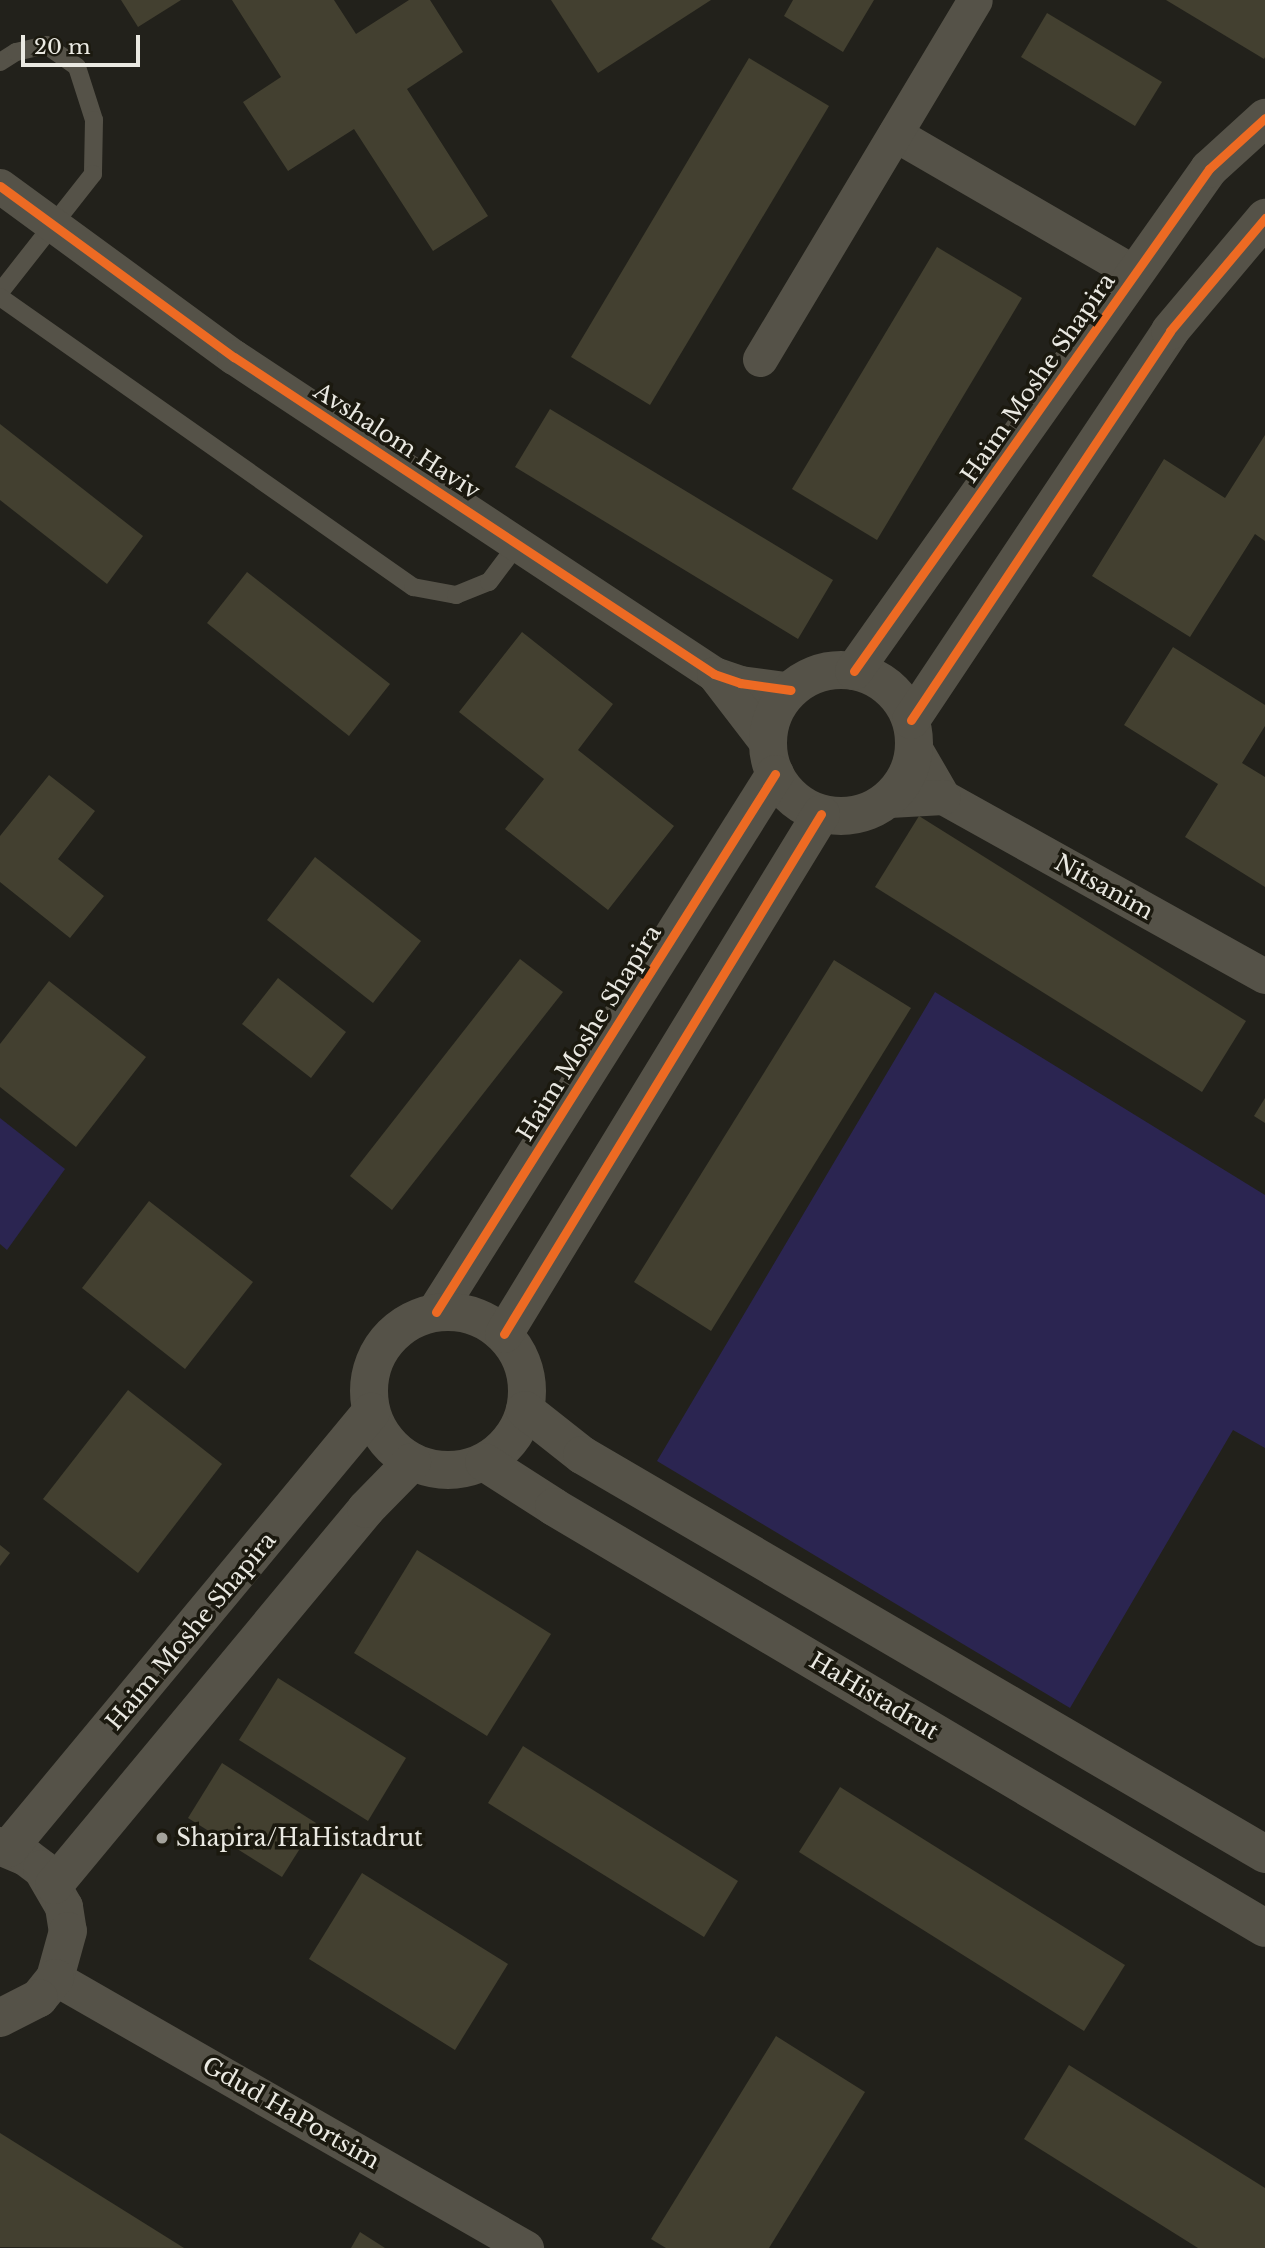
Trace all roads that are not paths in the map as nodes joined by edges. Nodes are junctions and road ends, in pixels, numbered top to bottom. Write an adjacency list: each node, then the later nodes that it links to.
1 (975, 0): 4 (street)
2 (0, 62): 7 (lane)
3 (1265, 118): 8 (street, Haim Moshe Shapira)
4 (895, 134): 8 (street); 10 (street)
5 (0, 186): 7 (street, Avshalom Haviv)
6 (1265, 218): 15 (street)
7 (54, 226): 9 (lane); 11 (street, Avshalom Haviv)
8 (1135, 273): 12 (street, Haim Moshe Shapira)
9 (0, 295): 11 (lane)
10 (760, 359)
11 (519, 542): 13 (street, Avshalom Haviv)
12 (854, 671): 14 (street); 15 (street)
13 (714, 674): 14 (street, Avshalom Haviv); 16 (street, Avshalom Haviv)
14 (791, 690): 16 (street)
15 (912, 733): 17 (street); 18 (street)
16 (771, 759): 19 (street); 21 (street, Haim Moshe Shapira)
17 (943, 797): 18 (street); 20 (street, Nitsanim)
18 (889, 800): 19 (street)
19 (821, 814): 22 (street)
20 (1265, 976)
21 (436, 1312): 22 (street); 24 (street)
22 (504, 1334): 23 (street)
23 (525, 1410): 26 (street); 28 (street)
24 (371, 1412): 25 (street); 27 (street, Haim Moshe Shapira)
25 (412, 1462): 26 (street); 29 (street)
26 (484, 1462): 30 (street, HaHistadrut)
27 (4, 1847): 29 (street)
28 (1265, 1854)
29 (54, 1885): 31 (street)
30 (1265, 1928)
31 (55, 1978): 32 (street); 33 (street, Gdud HaPortsim)
32 (0, 2018)
33 (526, 2248)

